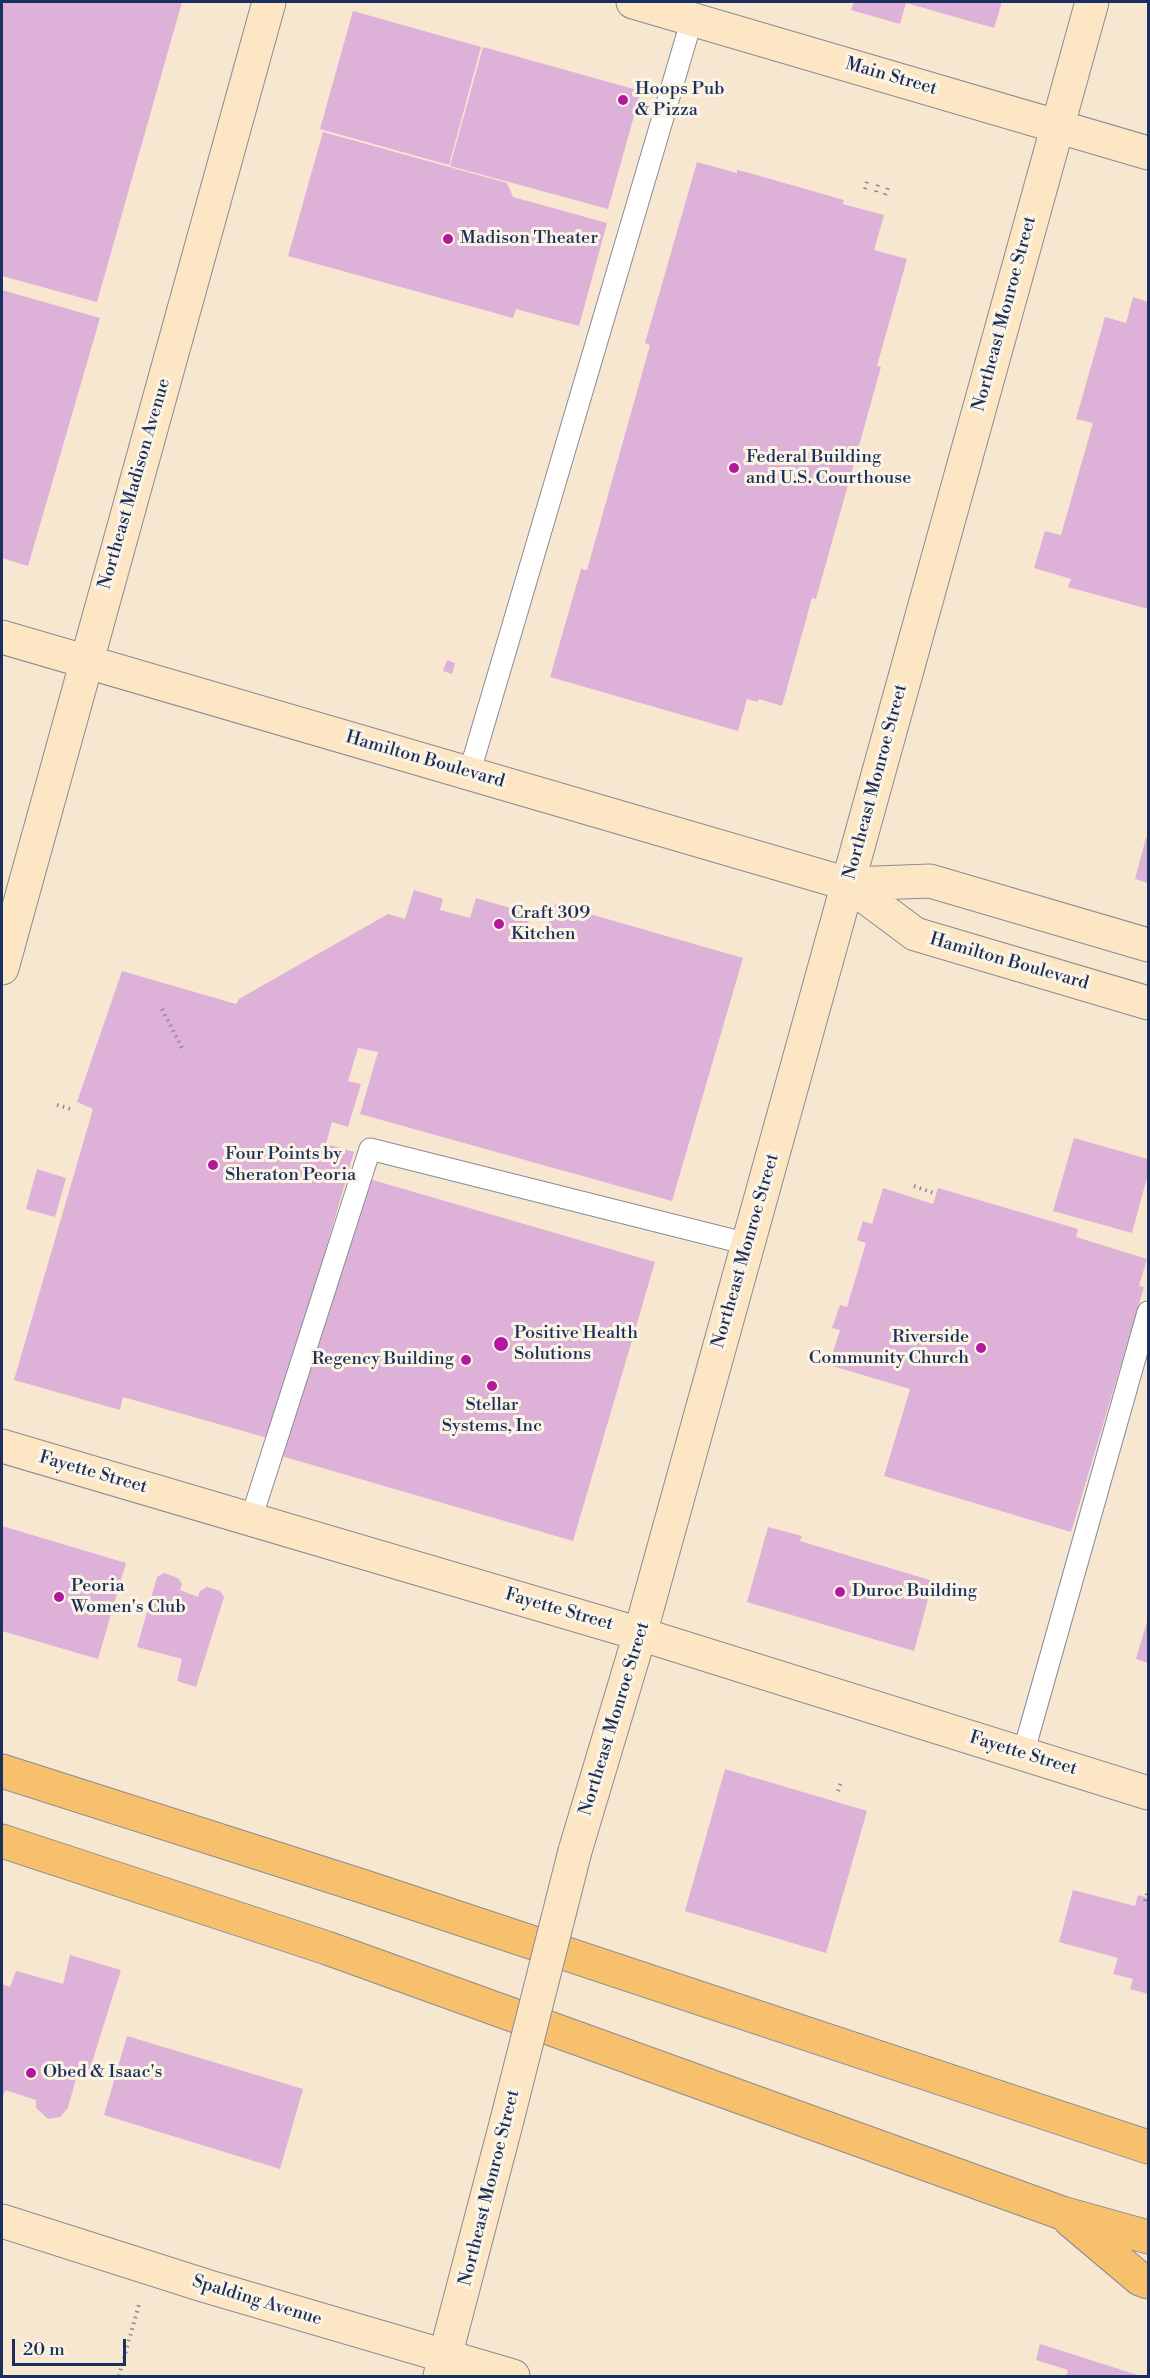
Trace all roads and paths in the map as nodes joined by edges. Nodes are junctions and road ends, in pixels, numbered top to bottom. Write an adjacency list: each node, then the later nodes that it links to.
1 (269, 2): 14 (street, Northeast Madison Avenue)
2 (633, 2): 4 (street, Main Street)
3 (1092, 2): 5 (street, Northeast Monroe Street)
4 (692, 19): 5 (street, Main Street); 15 (lane)
5 (1057, 126): 6 (street, Main Street); 16 (street, Northeast Monroe Street)
6 (1149, 153)
7 (868, 179): 10 (path)
8 (879, 181): 11 (path)
9 (888, 185): 12 (path)
10 (865, 189)
11 (876, 192)
12 (885, 195)
13 (2, 637): 14 (street, Hamilton Boulevard)
14 (86, 661): 15 (street, Hamilton Boulevard); 18 (street, Northeast Madison Avenue)
15 (469, 774): 16 (street, Hamilton Boulevard)
16 (848, 884): 17 (street, Hamilton Boulevard); 19 (street, Hamilton Boulevard); 26 (street, Northeast Monroe Street)
17 (1149, 945)
18 (2, 968)
19 (1149, 1003)
20 (162, 1009): 21 (path)
21 (183, 1050)
22 (57, 1105): 23 (path)
23 (74, 1110)
24 (914, 1186): 25 (path)
25 (936, 1194)
26 (748, 1244): 29 (lane); 30 (street, Northeast Monroe Street)
27 (1149, 1312): 31 (lane)
28 (2, 1446): 29 (street, Fayette Street)
29 (251, 1519): 30 (street, Fayette Street)
30 (640, 1634): 31 (street, Fayette Street); 47 (street, Northeast Monroe Street, bridge)
31 (1023, 1754): 35 (street, Fayette Street)
32 (2, 1771): 39 (highway)
33 (842, 1782): 34 (path)
34 (838, 1791)
35 (1149, 1793)
36 (2, 1840): 42 (highway)
37 (1149, 1890): 38 (path)
38 (1145, 1901)
39 (1034, 2109): 40 (highway); 41 (highway)
40 (1149, 2137)
41 (1149, 2148)
42 (1062, 2213): 44 (highway); 45 (highway)
43 (2, 2222): 47 (street, Spalding Avenue)
44 (1149, 2238)
45 (1149, 2282)
46 (140, 2300): 48 (path)
47 (443, 2366): 49 (street, Spalding Avenue)
48 (119, 2376)
49 (513, 2376)

